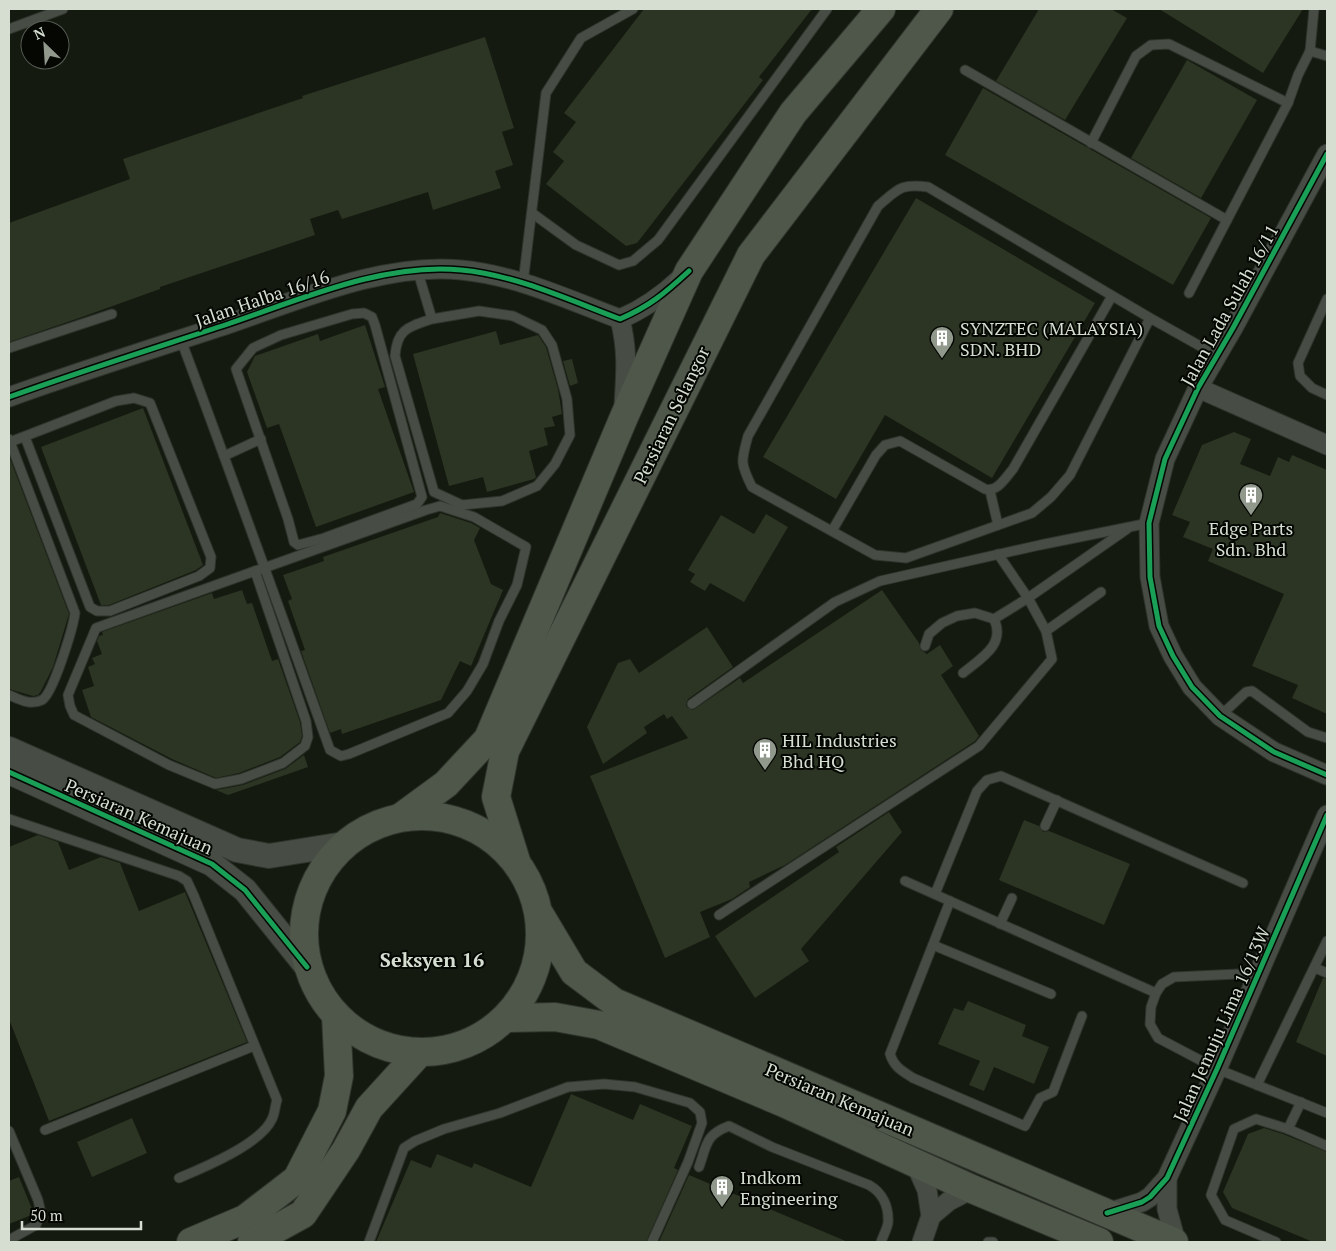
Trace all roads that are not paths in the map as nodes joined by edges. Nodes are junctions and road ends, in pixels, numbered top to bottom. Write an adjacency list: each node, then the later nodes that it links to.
1 (63, 9): 7 (lane)
2 (633, 9): 14 (lane)
3 (827, 9): 14 (lane)
4 (881, 9): 17 (main road)
5 (939, 9): 65 (main road, Persiaran Selangor)
6 (1314, 9): 8 (lane)
7 (9, 29)
8 (1310, 51): 9 (lane); 11 (lane)
9 (1327, 56)
10 (964, 70): 12 (lane)
11 (1288, 103): 12 (lane); 15 (lane)
12 (1091, 142): 15 (lane)
13 (1327, 154): 28 (street, Jalan Lada Sulah 16/11)
14 (532, 212): 18 (lane)
15 (1227, 220): 19 (lane)
16 (417, 269): 18 (street, Jalan Halba 16/16); 24 (lane); 26 (street, Jalan Halba 16/16)
17 (689, 271): 25 (street); 32 (main road)
18 (523, 283): 25 (street, Jalan Halba 16/16)
19 (1189, 293)
20 (1112, 296): 23 (lane); 38 (lane); 42 (lane)
21 (1327, 299): 31 (lane)
22 (112, 314): 27 (lane)
23 (1150, 318): 28 (lane); 40 (lane)
24 (432, 319): 24 (lane)
25 (620, 319): 32 (street)
26 (181, 340): 30 (street, Jalan Halba 16/16); 37 (lane)
27 (9, 348)
28 (1216, 355): 29 (street, Jalan Lada Sulah 16/11)
29 (1198, 388): 36 (street); 39 (street, Jalan Lada Sulah 16/11)
30 (9, 394)
31 (1327, 395)
32 (624, 417): 61 (main road)
33 (25, 437): 33 (lane); 35 (lane)
34 (261, 439): 34 (lane); 37 (lane)
35 (9, 440): 52 (lane)
36 (1327, 444)
37 (224, 456): 44 (lane)
38 (990, 491): 40 (lane); 42 (lane)
39 (1149, 523): 41 (lane); 54 (street, Jalan Lada Sulah 16/11)
40 (998, 525): 42 (lane)
41 (1130, 527): 43 (lane); 47 (lane)
42 (832, 531)
43 (998, 554): 47 (lane); 53 (lane)
44 (264, 568): 44 (lane); 45 (lane)
45 (255, 571): 45 (lane)
46 (1100, 592): 49 (lane)
47 (1028, 598): 48 (lane); 49 (lane)
48 (994, 618): 50 (lane); 51 (lane)
49 (1046, 631): 72 (lane)
50 (925, 646)
51 (963, 673)
52 (9, 695)
53 (692, 704)
54 (1220, 716): 55 (lane); 58 (street, Jalan Lada Sulah 16/11)
55 (1327, 738)
56 (9, 749): 64 (street, Persiaran Kemajuan)
57 (9, 772): 76 (street, Persiaran Kemajuan)
58 (1327, 775)
59 (1057, 800): 63 (lane); 67 (lane); 68 (lane)
60 (1327, 815): 78 (street, Jalan Jemuju Lima 16/13W)
61 (401, 817): 64 (main road); 65 (main road)
62 (9, 819): 85 (lane)
63 (1045, 826)
64 (344, 844): 76 (main road)
65 (516, 861): 71 (main road)
66 (905, 881): 68 (lane)
67 (1243, 882)
68 (935, 894): 70 (lane)
69 (1012, 898): 73 (lane)
70 (950, 901): 73 (lane); 75 (lane)
71 (539, 913): 84 (main road); 100 (main road, Persiaran Kemajuan)
72 (719, 915)
73 (1000, 924): 80 (lane)
74 (1327, 941): 77 (lane)
75 (933, 945): 81 (lane); 83 (lane)
76 (307, 967): 82 (main road)
77 (1315, 968): 79 (lane); 88 (lane)
78 (1259, 973): 80 (lane); 87 (street, Jalan Jemuju Lima 16/13W)
79 (1327, 973)
80 (1156, 993): 87 (lane)
81 (1052, 994)
82 (336, 1016): 86 (main road); 103 (main road)
83 (1082, 1016)
84 (506, 1018): 86 (main road); 95 (main road, Persiaran Kemajuan)
85 (254, 1046): 92 (lane); 97 (lane)
86 (420, 1052): 104 (main road)
87 (1217, 1069): 88 (lane); 98 (street, Jalan Jemuju Lima 16/13W)
88 (1257, 1085): 89 (lane)
89 (1301, 1102): 90 (lane); 91 (lane)
90 (1327, 1113)
91 (1288, 1129): 94 (lane); 113 (lane)
92 (45, 1130)
93 (9, 1131): 102 (lane)
94 (1327, 1146)
95 (915, 1163): 99 (main road, Persiaran Kemajuan); 101 (street)
96 (700, 1167): 107 (lane)
97 (179, 1178)
98 (1167, 1178): 100 (street, Jalan Jemuju Lima 16/13W); 112 (street, Jalan Jemuju Lima 16/13W)
99 (972, 1189): 101 (street); 111 (main road, Persiaran Kemajuan)
100 (1107, 1213): 112 (main road, Persiaran Kemajuan)
101 (931, 1216): 108 (street)
102 (9, 1240)
103 (191, 1242)
104 (252, 1242)
105 (368, 1242): 106 (lane)
106 (652, 1242)
107 (881, 1242)
108 (922, 1242)
109 (988, 1242): 110 (lane)
110 (993, 1242)
111 (1099, 1242)
112 (1175, 1242)
113 (1276, 1242)

